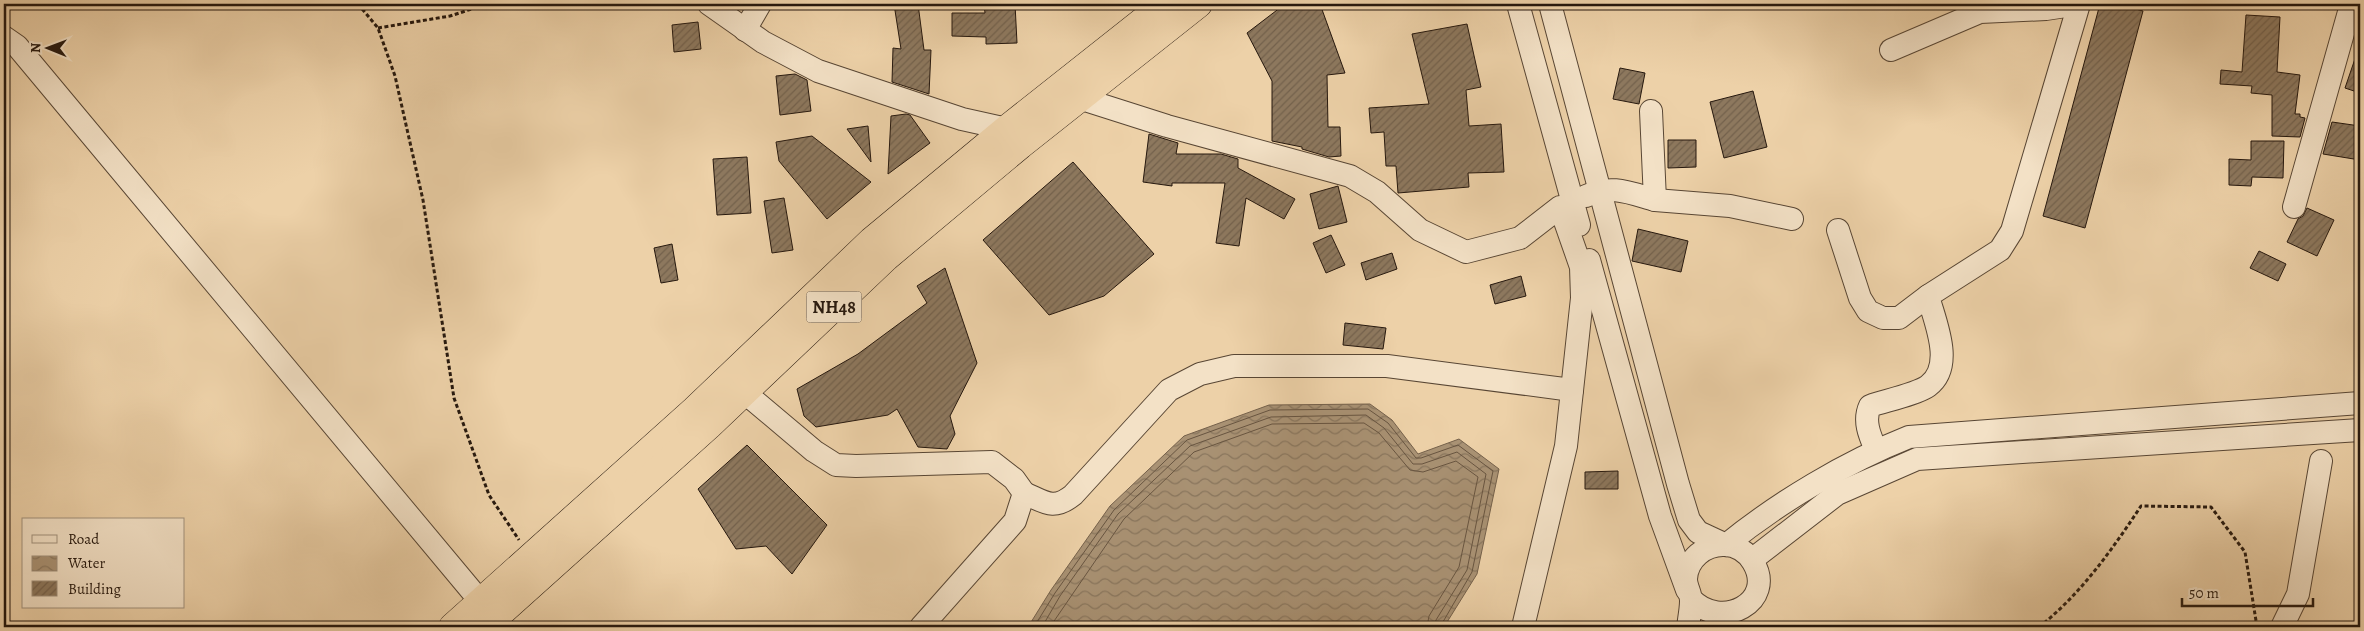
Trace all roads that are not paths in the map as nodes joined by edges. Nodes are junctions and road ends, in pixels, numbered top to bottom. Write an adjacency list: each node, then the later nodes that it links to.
1 (709, 4): 9 (street)
2 (760, 4): 9 (street)
3 (1198, 4): 8 (highway, NH48)
4 (1518, 4): 17 (street)
5 (1550, 4): 15 (street)
6 (2079, 4): 11 (street); 21 (street)
7 (2349, 13): 18 (street)
8 (1159, 17): 12 (highway, NH48); 14 (highway, NH48)
9 (745, 30): 14 (street)
10 (4, 37): 32 (street)
11 (1891, 50)
12 (1079, 98): 14 (highway, NH48); 17 (street)
13 (1651, 111): 16 (street)
14 (1013, 137): 23 (highway, NH48); 32 (highway, NH48)
15 (1600, 190): 16 (street); 17 (street); 29 (street)
16 (1656, 200): 19 (street)
17 (1566, 205): 22 (street); 31 (street)
18 (2294, 207)
19 (1792, 219)
20 (1838, 230): 21 (street)
21 (1928, 296): 26 (street)
22 (1572, 390): 28 (street); 36 (street)
23 (744, 392): 28 (street); 32 (highway, NH48)
24 (2360, 403): 26 (street)
25 (2360, 430): 30 (street)
26 (1876, 450): 29 (street)
27 (2320, 461): 38 (street)
28 (1024, 494): 35 (street)
29 (1726, 545): 30 (street); 31 (street)
30 (1753, 561): 33 (street)
31 (1689, 595): 33 (street); 37 (street)
32 (482, 615): 34 (highway, NH48)
33 (1730, 622)
34 (453, 627)
35 (921, 627)
36 (1523, 627)
37 (1688, 627)
38 (2282, 627)

